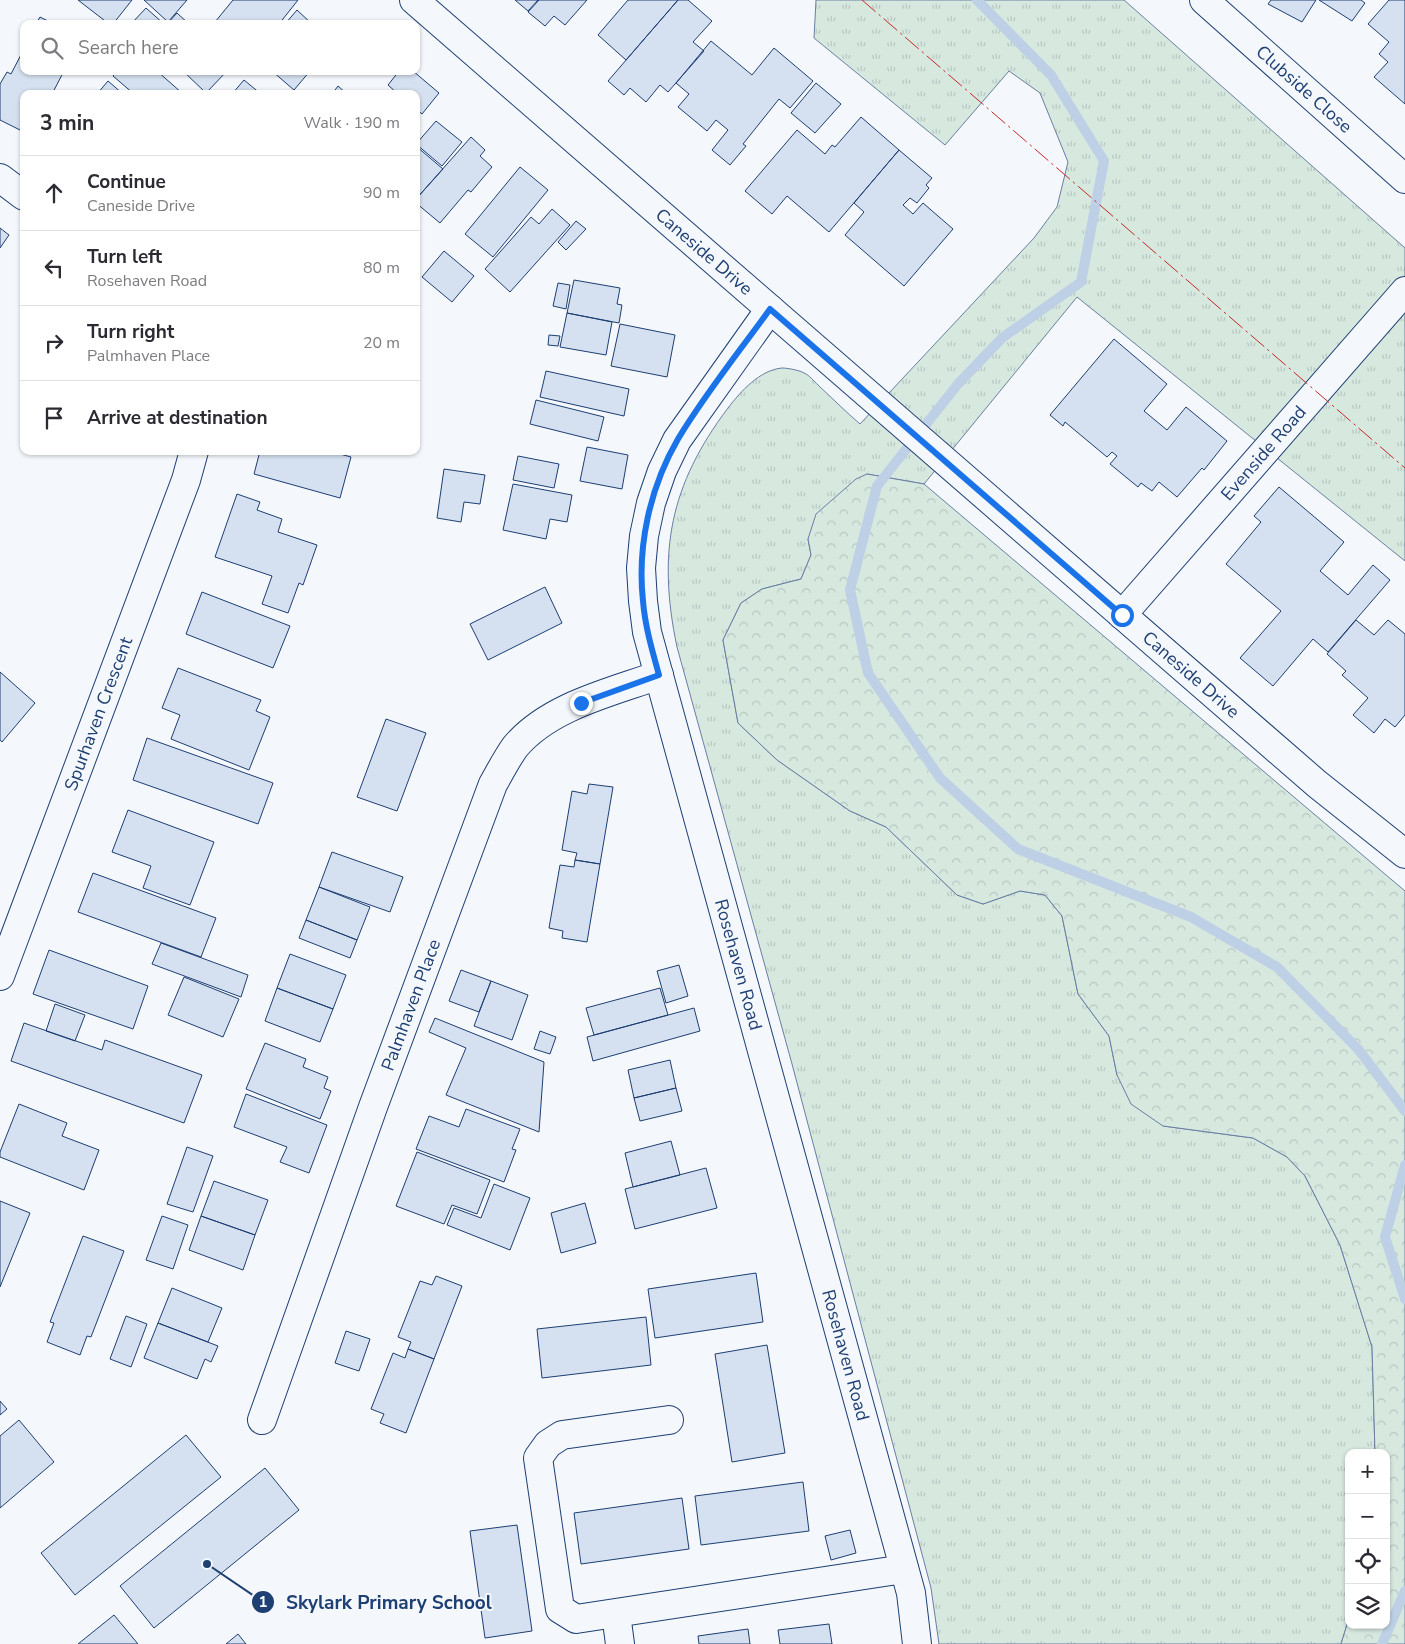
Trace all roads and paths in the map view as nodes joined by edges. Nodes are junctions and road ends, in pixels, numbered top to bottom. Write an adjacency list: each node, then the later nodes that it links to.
1 (414, 0): 7 (street, Caneside Drive)
2 (1204, 0): 4 (street, Clubside Close)
3 (0, 178): 5 (street)
4 (1405, 179)
5 (20, 193)
6 (1405, 291): 9 (street, Evenside Road)
7 (770, 309): 9 (street, Caneside Drive); 10 (street, Rosehaven Road)
8 (193, 455): 12 (street, Spurhaven Crescent)
9 (1122, 615): 11 (street, Caneside Drive)
10 (659, 675): 13 (street, Palmhaven Place); 15 (street, Rosehaven Road)
11 (1405, 854)
12 (0, 976)
13 (262, 1420)
14 (669, 1420): 16 (street)
15 (904, 1569): 16 (street); 18 (street, Rosehaven Road)
16 (616, 1614): 17 (street)
17 (620, 1644)
18 (917, 1644)

